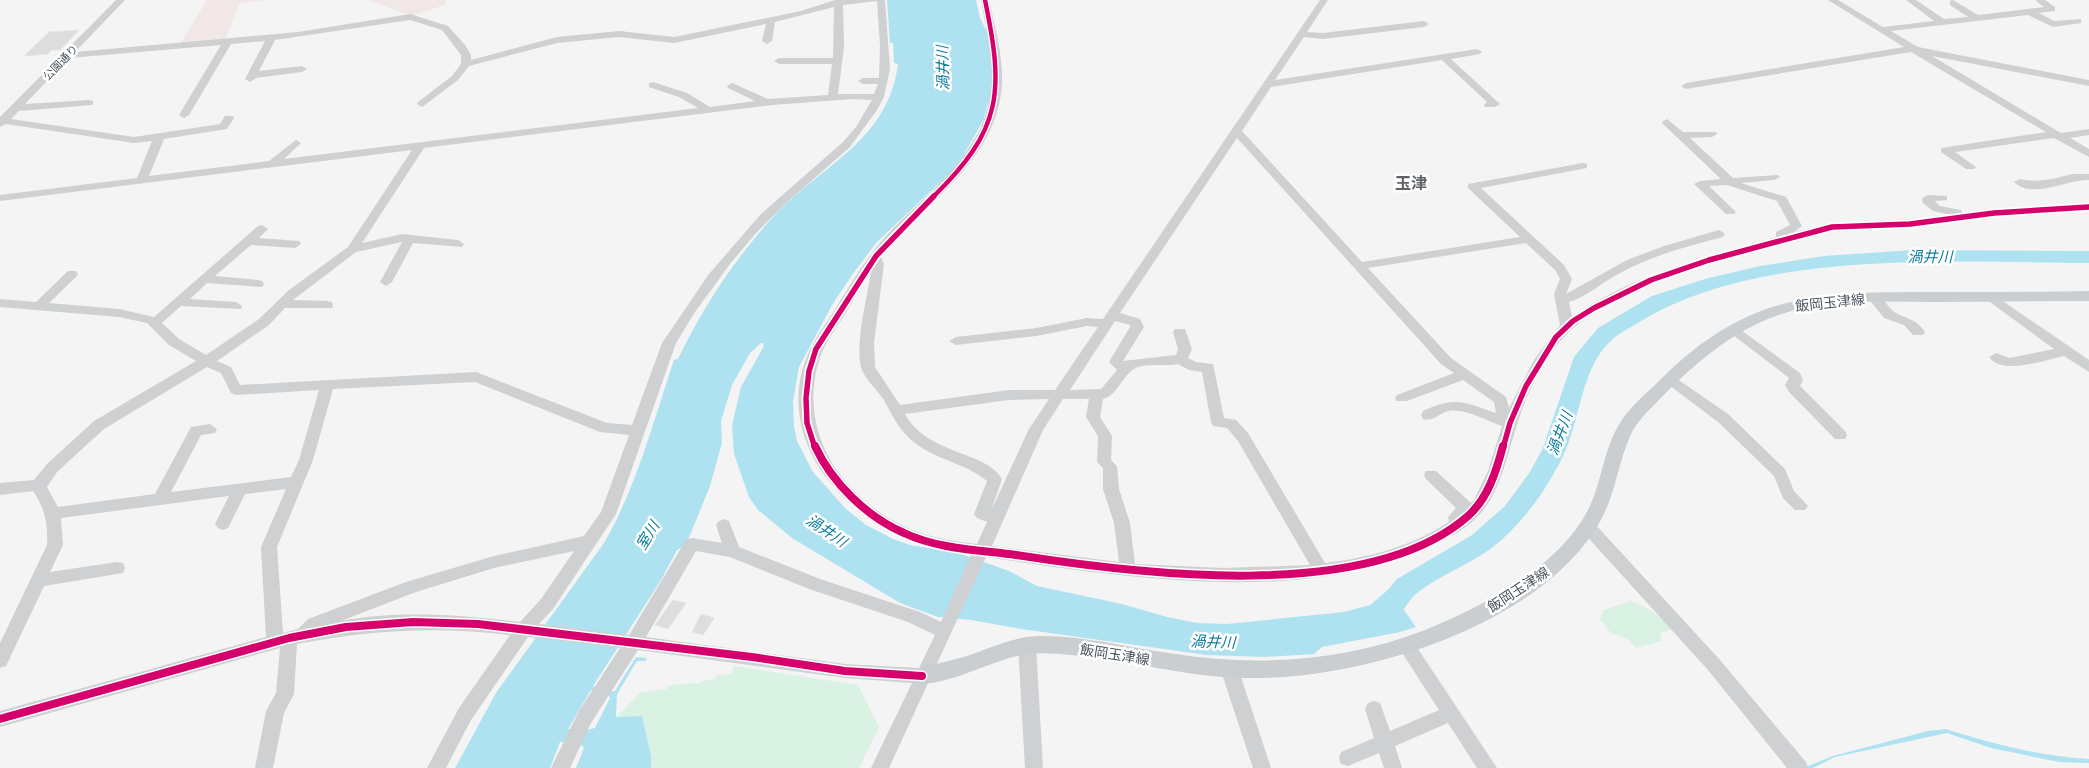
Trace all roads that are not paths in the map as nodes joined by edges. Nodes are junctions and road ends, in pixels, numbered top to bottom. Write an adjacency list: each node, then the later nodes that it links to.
1 (121, 0): 27 (street, 公園通り)
2 (873, 0): 9 (street)
3 (881, 0): 34 (street)
4 (985, 0): 88 (street)
5 (1324, 0): 21 (street)
6 (1832, 0): 20 (street)
7 (1910, 0): 15 (street)
8 (2039, 0): 11 (street)
9 (838, 2): 13 (street); 29 (street)
10 (1954, 2): 12 (street)
11 (2030, 13): 12 (street); 17 (street)
12 (1978, 19): 15 (street)
13 (772, 20): 23 (street); 31 (street)
14 (2078, 21): 17 (street)
15 (1943, 23): 20 (street)
16 (1424, 24): 21 (street)
17 (2053, 24): 18 (street); 19 (street)
18 (2040, 25)
19 (2064, 29)
20 (1880, 30): 25 (street)
21 (1301, 34): 36 (street)
22 (272, 38): 24 (street); 31 (street); 32 (street)
23 (767, 40)
24 (227, 42): 27 (street); 48 (street)
25 (1912, 49): 35 (street); 39 (street); 56 (street)
26 (1477, 52): 28 (street)
27 (65, 56): 46 (street, 公園通り)
28 (1445, 58): 36 (street); 45 (street)
29 (837, 60): 30 (street); 40 (street)
30 (779, 61)
31 (466, 64): 44 (street)
32 (302, 70)
33 (863, 81): 34 (street)
34 (883, 81): 41 (street)
35 (2089, 83)
36 (1268, 84): 52 (street)
37 (653, 85): 47 (street)
38 (732, 86): 42 (street)
39 (1686, 86)
40 (833, 97): 41 (street); 42 (street)
41 (879, 97): 127 (street)
42 (765, 102): 47 (street)
43 (89, 103): 46 (street)
44 (422, 104)
45 (1489, 105)
46 (15, 108): 50 (street, 公園通り)
47 (708, 110): 59 (street)
48 (184, 115)
49 (229, 118): 57 (street)
50 (1, 122): 57 (street)
51 (1666, 122): 55 (street)
52 (1236, 131): 89 (street); 104 (street)
53 (2089, 132): 56 (street)
54 (1712, 134): 55 (street)
55 (1680, 135): 67 (street)
56 (2059, 135): 60 (street); 63 (street)
57 (159, 137): 66 (street)
58 (296, 143): 61 (street)
59 (422, 145): 61 (street); 87 (street)
60 (2089, 154)
61 (272, 164): 66 (street)
62 (1583, 166): 82 (street)
63 (1970, 167)
64 (1774, 177): 67 (street)
65 (2089, 177): 68 (street)
66 (142, 180): 70 (street)
67 (1730, 180): 71 (street); 75 (street)
68 (2020, 182)
69 (1794, 193): 71 (street)
70 (0, 198)
71 (1780, 198): 77 (street)
72 (1944, 198): 76 (street)
73 (2040, 202): 74 (street)
74 (2083, 208): 76 (street)
75 (1730, 212)
76 (1973, 215): 78 (street)
77 (1794, 223): 78 (street); 83 (street)
78 (1835, 226): 83 (street)
79 (262, 229): 84 (street)
80 (1718, 234): 97 (street)
81 (410, 238): 86 (street); 87 (street); 92 (street)
82 (1529, 239): 89 (street); 97 (street)
83 (1776, 240): 106 (street)
84 (248, 241): 85 (street); 91 (street)
85 (295, 244)
86 (458, 244)
87 (352, 250): 100 (street)
88 (875, 257): 123 (street); 144 (street)
89 (1360, 266): 117 (street)
90 (72, 274): 103 (street)
91 (204, 279): 93 (street); 98 (street)
92 (386, 282)
93 (258, 284)
94 (2089, 296): 95 (main road, 飯岡玉津線)
95 (1991, 297): 96 (main road, 飯岡玉津線); 111 (street)
96 (1874, 298): 107 (main road, 飯岡玉津線); 109 (street)
97 (1562, 300): 106 (street)
98 (178, 302): 102 (street); 105 (street)
99 (0, 303): 103 (street)
100 (282, 304): 101 (street); 114 (street)
101 (327, 305)
102 (236, 306)
103 (38, 307): 105 (street)
104 (1108, 319): 110 (street); 116 (street); 120 (street)
105 (154, 323): 114 (street)
106 (1567, 326): 125 (street)
107 (1734, 329): 118 (main road, 飯岡玉津線); 128 (street)
108 (1180, 332): 113 (street)
109 (1918, 332)
110 (956, 342)
111 (2065, 351): 112 (street); 115 (street)
112 (1996, 357)
113 (1178, 359): 116 (street); 147 (street)
114 (206, 361): 119 (street); 131 (street)
115 (2089, 367)
116 (1125, 369): 121 (street)
117 (1463, 375): 122 (street); 125 (street)
118 (1670, 379): 135 (street); 141 (main road, 飯岡玉津線)
119 (327, 385): 127 (street); 130 (street)
120 (1058, 394): 121 (street); 123 (street); 137 (street)
121 (1097, 394): 146 (street)
122 (1402, 398)
123 (896, 411): 137 (street)
124 (1428, 415): 125 (street)
125 (1507, 423): 139 (street)
126 (210, 430): 134 (street)
127 (638, 430): 142 (street)
128 (1840, 435)
129 (1431, 475): 139 (street)
130 (297, 482): 133 (street); 152 (street)
131 (39, 485): 132 (street); 136 (street)
132 (0, 489)
133 (240, 489): 134 (street); 138 (street)
134 (160, 499): 136 (street)
135 (1800, 506)
136 (53, 513): 148 (street)
137 (994, 518): 144 (street)
138 (223, 524)
139 (1457, 524): 147 (street)
140 (724, 525): 143 (street)
141 (1588, 527): 155 (main road, 飯岡玉津線); 172 (street)
142 (591, 541): 150 (street); 152 (street)
143 (732, 551): 149 (street); 153 (street)
144 (980, 552): 146 (street); 149 (street)
145 (117, 568): 148 (street)
146 (1128, 568): 147 (street)
147 (1321, 570)
148 (39, 580): 151 (street)
149 (947, 627): 158 (street)
150 (529, 631): 152 (street); 153 (street); 165 (street)
151 (6, 636): 156 (street)
152 (287, 638): 161 (street); 164 (street)
153 (629, 643): 158 (street); 166 (street)
154 (1027, 645): 157 (main road, 飯岡玉津線); 158 (main road, 飯岡玉津線); 168 (street)
155 (1406, 645): 157 (main road, 飯岡玉津線); 160 (street)
156 (0, 661)
157 (1229, 668): 169 (street)
158 (922, 676): 167 (street)
159 (1374, 709): 162 (street)
160 (1452, 713): 162 (street); 171 (street)
161 (0, 719)
162 (1385, 742): 163 (street); 170 (street)
163 (1348, 758)
164 (264, 768)
165 (436, 768)
166 (560, 768)
167 (880, 768)
168 (1034, 768)
169 (1262, 768)
170 (1393, 768)
171 (1488, 768)
172 (1799, 768)

